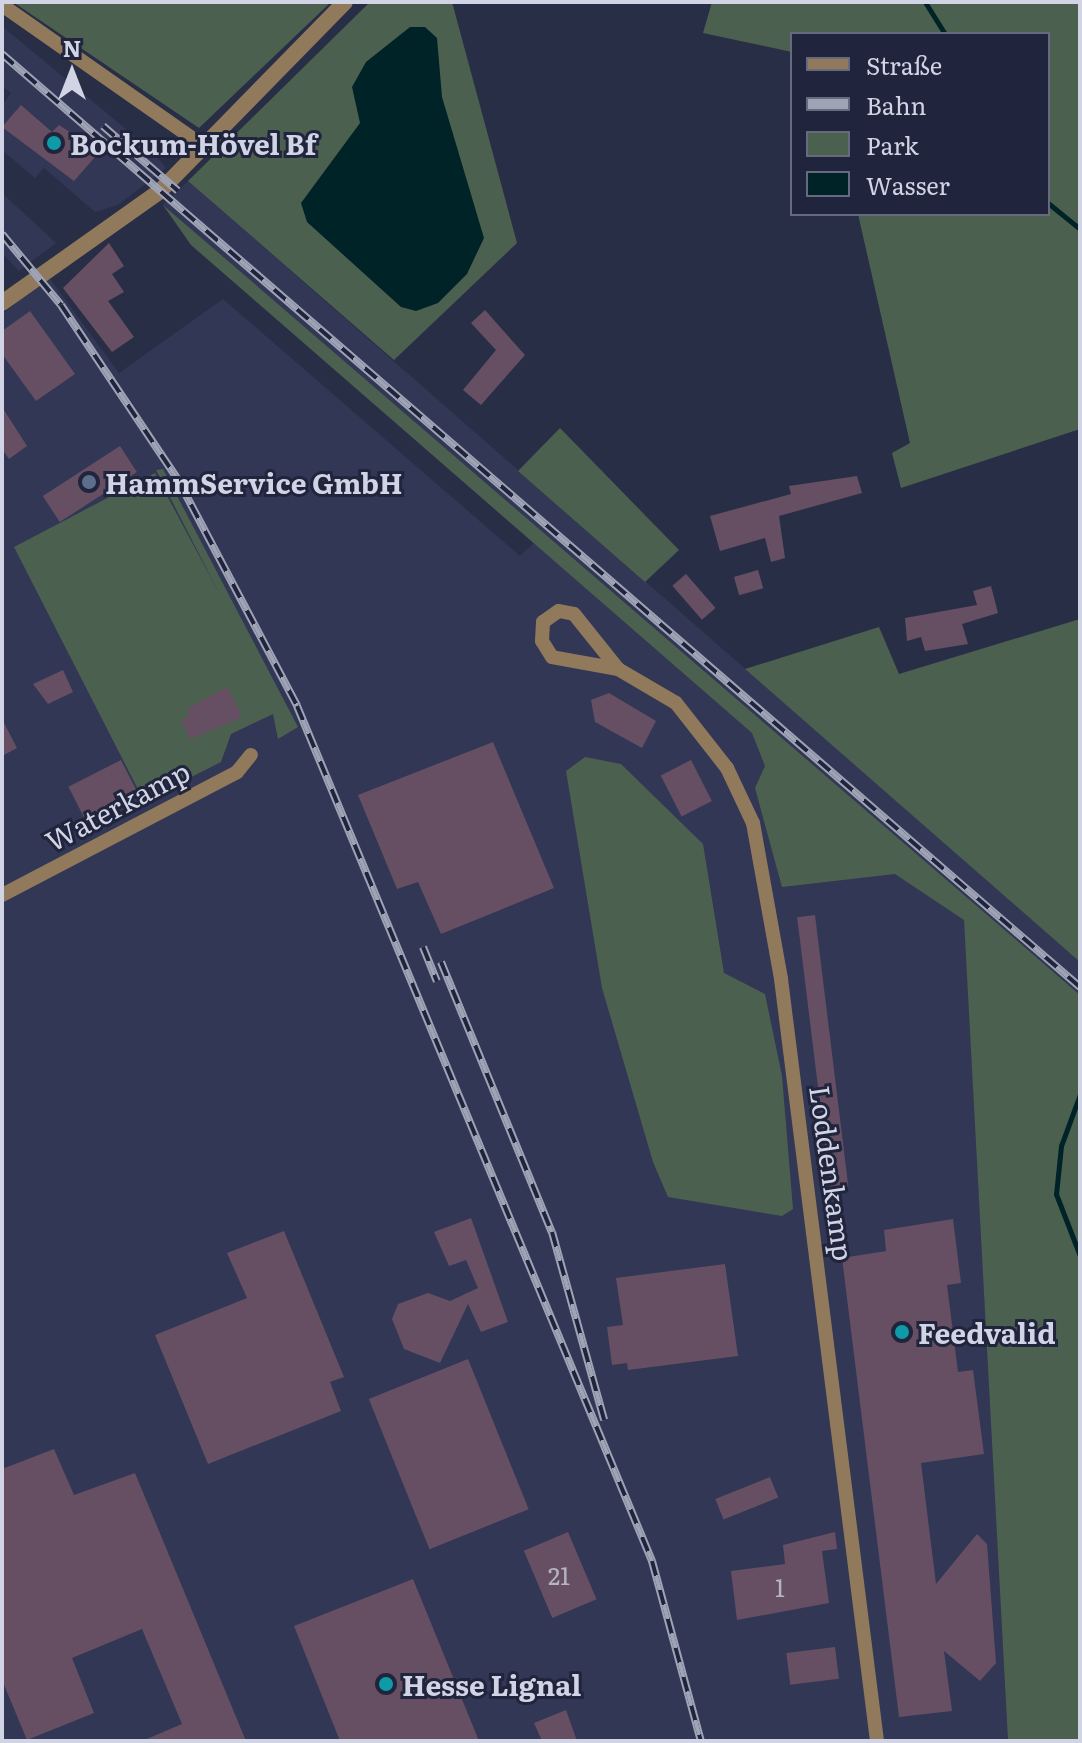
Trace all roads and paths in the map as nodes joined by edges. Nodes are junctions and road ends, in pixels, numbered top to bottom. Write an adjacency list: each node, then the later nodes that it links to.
1 (345, 2): 3 (street)
2 (2, 5): 3 (street)
3 (205, 147): 4 (street)
4 (2, 303)
5 (618, 669): 5 (street, Loddenkamp); 8 (street, Loddenkamp)
6 (251, 755): 7 (street, Waterkamp)
7 (2, 895)
8 (877, 1741)

